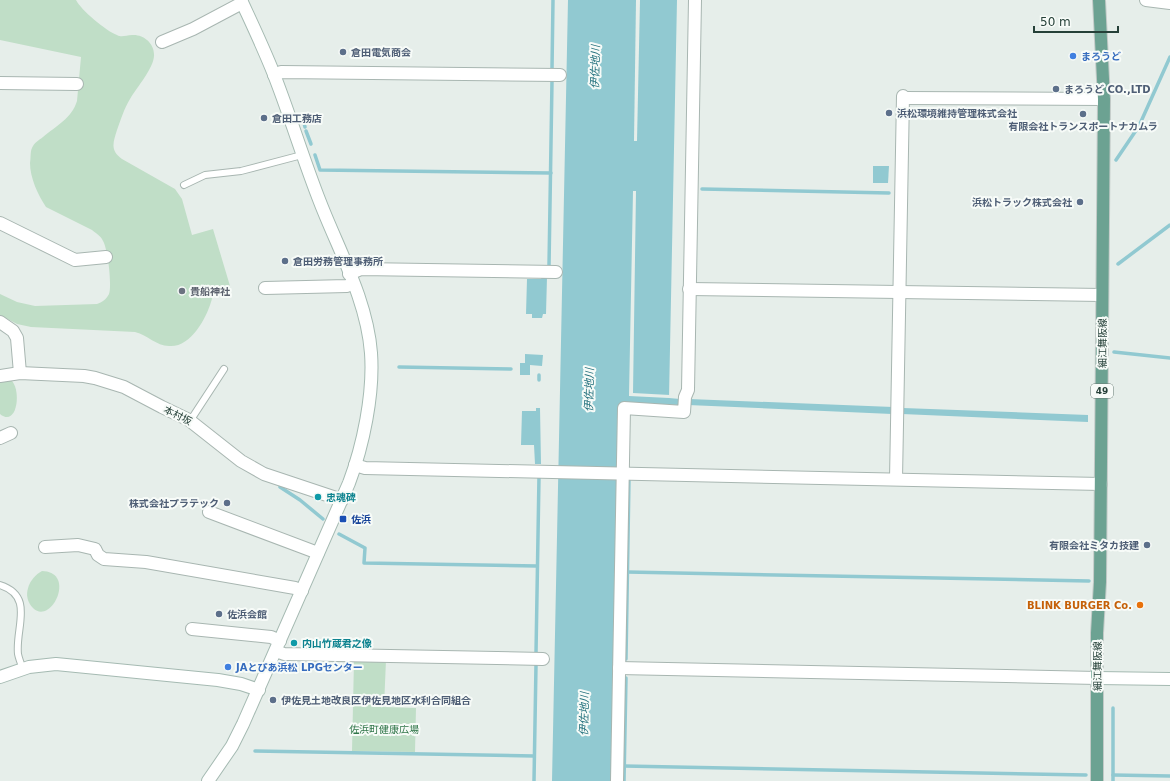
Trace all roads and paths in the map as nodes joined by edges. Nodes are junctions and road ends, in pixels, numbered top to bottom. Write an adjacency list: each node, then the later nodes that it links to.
1 (695, 0): 19 (street)
2 (1099, 0): 11 (main road, 細江舞阪線 / 49)
3 (1146, 0): 5 (street)
4 (242, 1): 6 (street); 7 (street)
5 (1170, 3)
6 (162, 42)
7 (274, 75): 8 (street); 12 (street)
8 (560, 75)
9 (0, 83): 10 (street)
10 (77, 84)
11 (1104, 99): 20 (street); 21 (main road, 細江舞阪線 / 49)
12 (302, 155): 13 (lane); 17 (street)
13 (184, 185)
14 (0, 223): 15 (street)
15 (106, 257)
16 (556, 272): 17 (street)
17 (351, 279): 18 (street); 29 (street)
18 (264, 288)
19 (689, 289): 20 (street); 30 (street)
20 (899, 292): 21 (street); 31 (street)
21 (1102, 295): 32 (main road, 細江舞阪線 / 49)
22 (0, 322): 24 (street)
23 (224, 369): 26 (lane)
24 (20, 372): 25 (street, 本村坂); 26 (street, 本村坂)
25 (0, 376)
26 (190, 421): 33 (street, 本村坂)
27 (11, 433): 28 (street)
28 (0, 438)
29 (355, 465): 30 (street); 33 (street)
30 (621, 473): 31 (street); 42 (street)
31 (896, 479): 32 (street)
32 (1101, 484): 45 (main road, 細江舞阪線 / 49)
33 (342, 500): 36 (street)
34 (209, 512): 36 (street)
35 (45, 547): 38 (street)
36 (318, 553): 38 (street)
37 (0, 585): 43 (lane)
38 (302, 591): 40 (street)
39 (192, 629): 40 (street)
40 (278, 646): 41 (street); 47 (street)
41 (543, 659)
42 (619, 668): 45 (street); 49 (street)
43 (23, 669): 44 (street); 47 (street)
44 (0, 677)
45 (1097, 678): 46 (street); 50 (main road, 細江舞阪線 / 49)
46 (1170, 679)
47 (258, 690): 48 (street)
48 (208, 781)
49 (617, 781)
50 (1097, 781)

